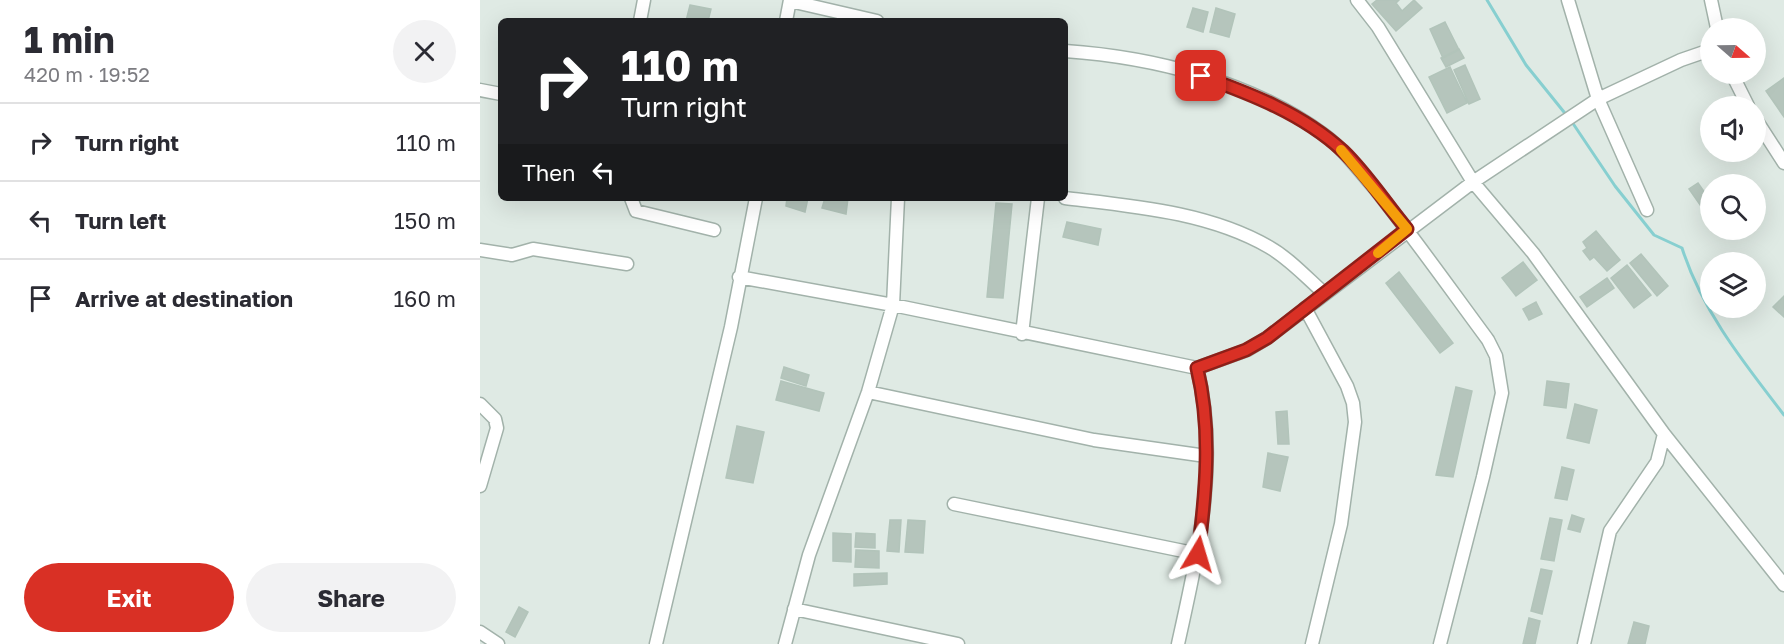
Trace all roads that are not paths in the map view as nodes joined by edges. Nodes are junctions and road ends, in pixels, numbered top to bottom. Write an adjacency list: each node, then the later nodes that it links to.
1 (644, 0): 6 (street)
2 (790, 0): 7 (street); 8 (street)
3 (1357, 0): 17 (street)
4 (1568, 0): 14 (street)
5 (1712, 0): 9 (street)
6 (641, 18)
7 (787, 18)
8 (865, 18)
9 (1715, 18)
10 (1068, 51): 24 (street)
11 (1700, 53): 14 (street)
12 (480, 90): 13 (street)
13 (498, 93)
14 (1598, 99): 17 (street); 23 (street)
15 (1766, 135): 16 (street)
16 (1784, 163)
17 (1473, 182): 24 (street); 36 (street)
18 (1068, 198): 29 (street)
19 (632, 201): 25 (street)
20 (755, 201): 28 (street)
21 (898, 201): 30 (street)
22 (1038, 201): 32 (street)
23 (1647, 210)
24 (1407, 229): 29 (street); 50 (street)
25 (714, 230)
26 (480, 250): 27 (street)
27 (627, 264)
28 (739, 277): 30 (street); 45 (street)
29 (1325, 294): 31 (street)
30 (893, 305): 32 (street); 34 (street)
31 (1305, 308): 33 (street); 49 (street)
32 (1022, 334): 33 (street)
33 (1197, 368): 37 (street)
34 (867, 392): 37 (street); 42 (street)
35 (480, 404): 38 (street)
36 (1664, 434): 41 (street); 51 (street)
37 (1206, 456): 40 (street)
38 (480, 486)
39 (954, 504): 40 (street)
40 (1198, 554): 48 (street)
41 (1784, 585)
42 (794, 609): 46 (street); 47 (street)
43 (480, 632): 44 (street)
44 (498, 644)
45 (656, 644)
46 (785, 644)
47 (958, 644)
48 (1178, 644)
49 (1312, 644)
50 (1440, 644)
51 (1584, 644)

